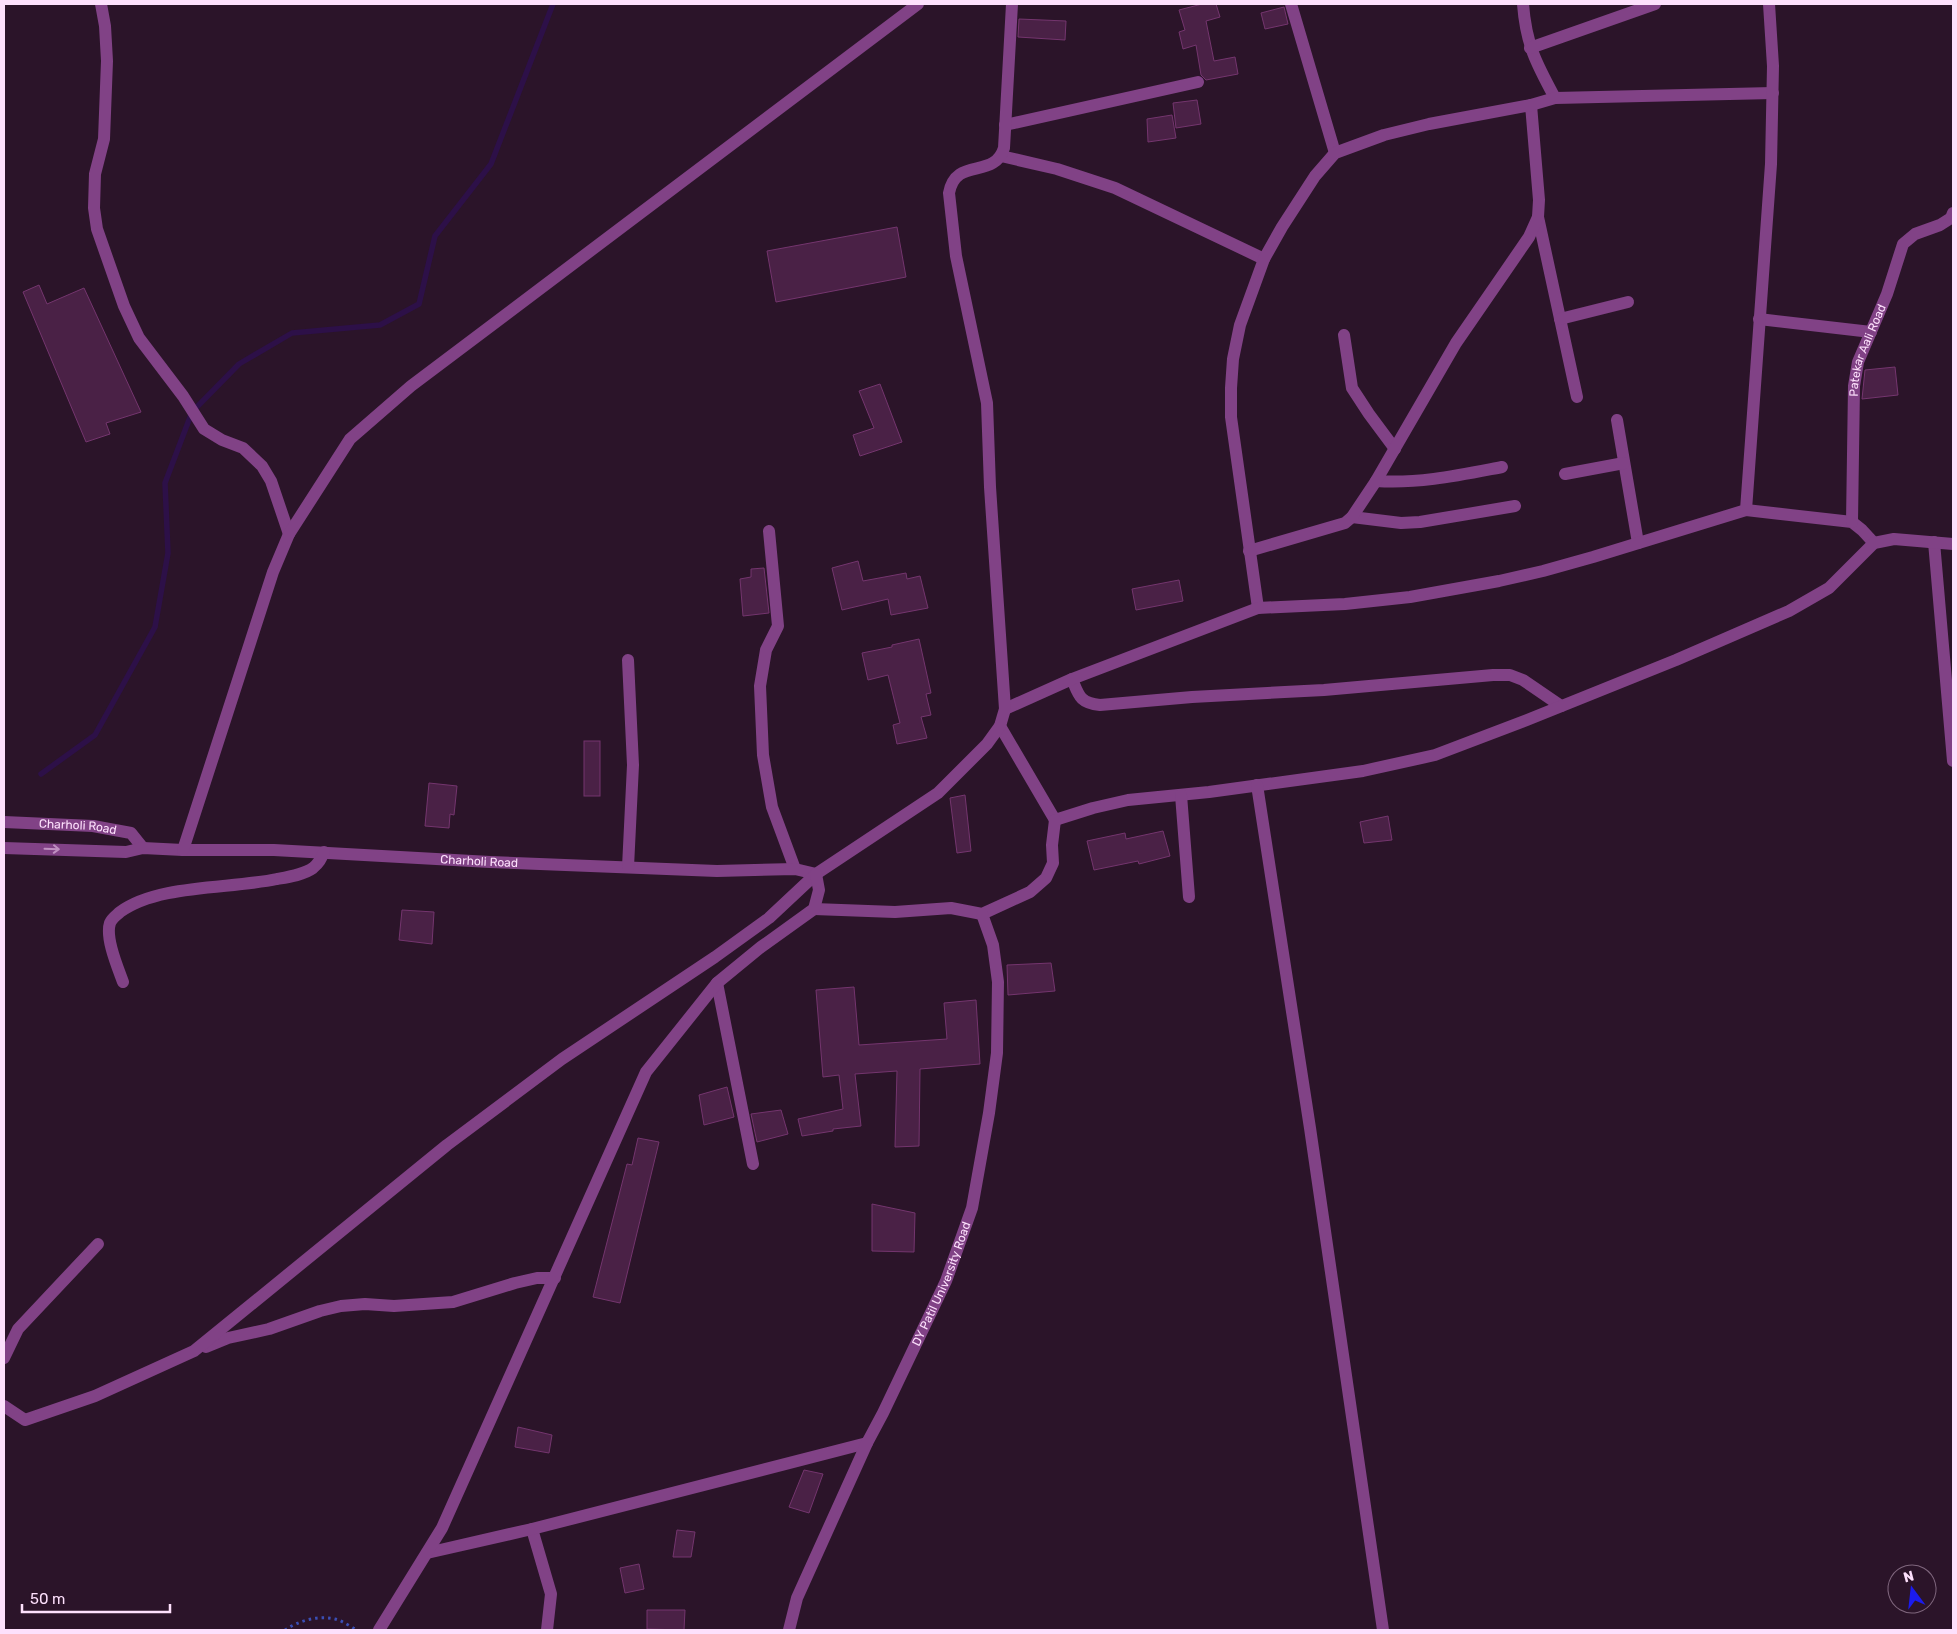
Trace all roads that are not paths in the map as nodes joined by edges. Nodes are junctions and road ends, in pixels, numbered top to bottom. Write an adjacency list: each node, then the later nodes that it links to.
1 (102, 4): 36 (street)
2 (918, 4): 36 (street)
3 (1012, 4): 13 (street)
4 (1291, 4): 14 (street)
5 (1523, 4): 8 (street)
6 (1655, 4): 8 (street)
7 (1769, 4): 10 (street)
8 (1530, 48): 11 (street)
9 (1198, 82): 13 (street)
10 (1773, 92): 11 (street); 21 (street)
11 (1555, 98): 12 (street)
12 (1531, 105): 14 (street); 17 (street)
13 (1005, 125): 15 (street)
14 (1335, 153): 18 (street)
15 (1002, 156): 18 (street); 46 (street)
16 (1953, 213): 22 (street, Patekar Aali Road)
17 (1538, 217): 20 (street); 26 (street)
18 (1264, 259): 41 (street)
19 (1628, 302): 20 (street)
20 (1560, 319): 24 (street)
21 (1759, 319): 22 (street); 32 (street)
22 (1871, 332): 34 (street, Patekar Aali Road)
23 (1344, 334): 26 (street)
24 (1576, 396)
25 (1617, 420): 27 (street)
26 (1395, 448): 30 (street)
27 (1624, 463): 29 (street); 38 (street)
28 (1502, 468): 30 (street)
29 (1564, 474)
30 (1376, 481): 33 (street)
31 (1515, 506): 33 (street)
32 (1746, 510): 34 (street); 38 (street)
33 (1352, 517): 41 (street)
34 (1852, 522): 39 (street)
35 (769, 532): 58 (street)
36 (289, 534): 55 (street)
37 (1934, 542): 39 (street); 40 (street); 48 (street)
38 (1638, 543): 42 (street)
39 (1874, 543): 45 (street)
40 (1953, 544)
41 (1249, 552): 42 (street)
42 (1258, 608): 44 (street)
43 (628, 660): 57 (street)
44 (1072, 679): 45 (street); 46 (street)
45 (1561, 706): 49 (street)
46 (1005, 709): 47 (street)
47 (1000, 726): 51 (street); 59 (street)
48 (1953, 762)
49 (1257, 785): 50 (street); 77 (street)
50 (1181, 795): 51 (street); 60 (street)
51 (1055, 820): 62 (street)
52 (4, 822): 54 (street, Charholi Road)
53 (4, 848): 54 (street, Charholi Road, one-way to 54)
54 (143, 848): 55 (street, Charholi Road)
55 (183, 850): 56 (street, Charholi Road)
56 (324, 852): 57 (street, Charholi Road); 63 (street)
57 (628, 867): 58 (street, Charholi Road)
58 (794, 869): 59 (street, Charholi Road)
59 (816, 874): 61 (street); 68 (street)
60 (1189, 897)
61 (814, 909): 62 (street); 64 (street)
62 (982, 914): 71 (street, DY Patil University Road)
63 (123, 982)
64 (717, 983): 65 (street); 67 (street)
65 (753, 1164)
66 (98, 1244): 69 (street)
67 (555, 1278): 68 (street); 73 (street)
68 (194, 1351): 70 (street)
69 (4, 1358)
70 (4, 1406)
71 (867, 1443): 72 (street); 76 (street, DY Patil University Road)
72 (532, 1529): 73 (street); 75 (street)
73 (427, 1553): 74 (street)
74 (379, 1630)
75 (547, 1630)
76 (789, 1630)
77 (1383, 1630)

